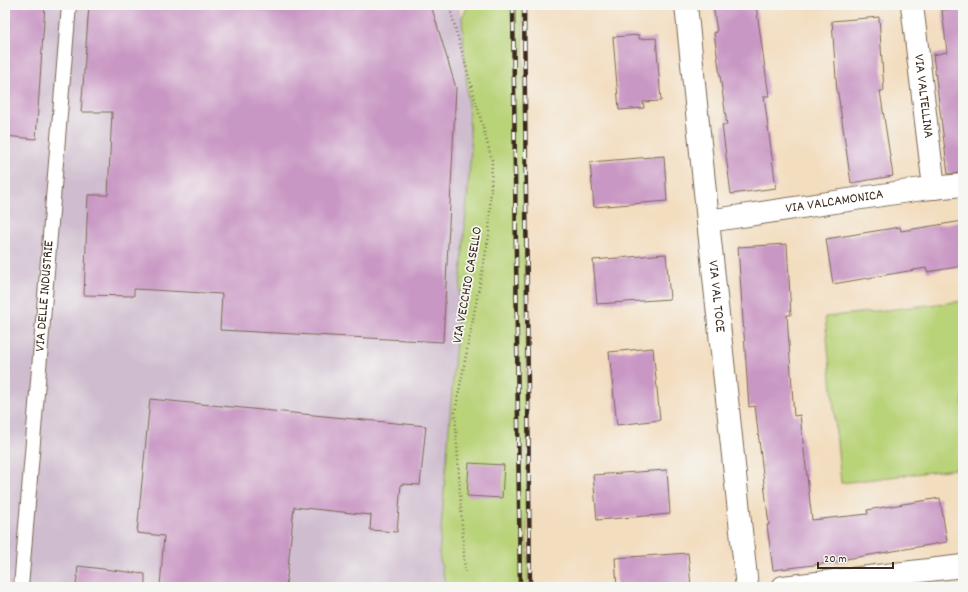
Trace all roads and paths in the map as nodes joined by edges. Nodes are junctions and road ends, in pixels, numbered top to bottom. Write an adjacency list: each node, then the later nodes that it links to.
1 (69, 5): 10 (lane, VIA DELLE INDUSTRIE)
2 (449, 5): 9 (path, VIA VECCHIO CASELLO)
3 (686, 5): 7 (street, VIA VAL TOCE)
4 (912, 5): 6 (street, VIA VALTELLINA)
5 (963, 185): 6 (street, VIA VALCAMONICA)
6 (934, 188): 7 (street, VIA VALCAMONICA)
7 (708, 222): 11 (street, VIA VAL TOCE)
8 (963, 566): 12 (street)
9 (465, 572)
10 (21, 587)
11 (747, 587)
12 (783, 587)

